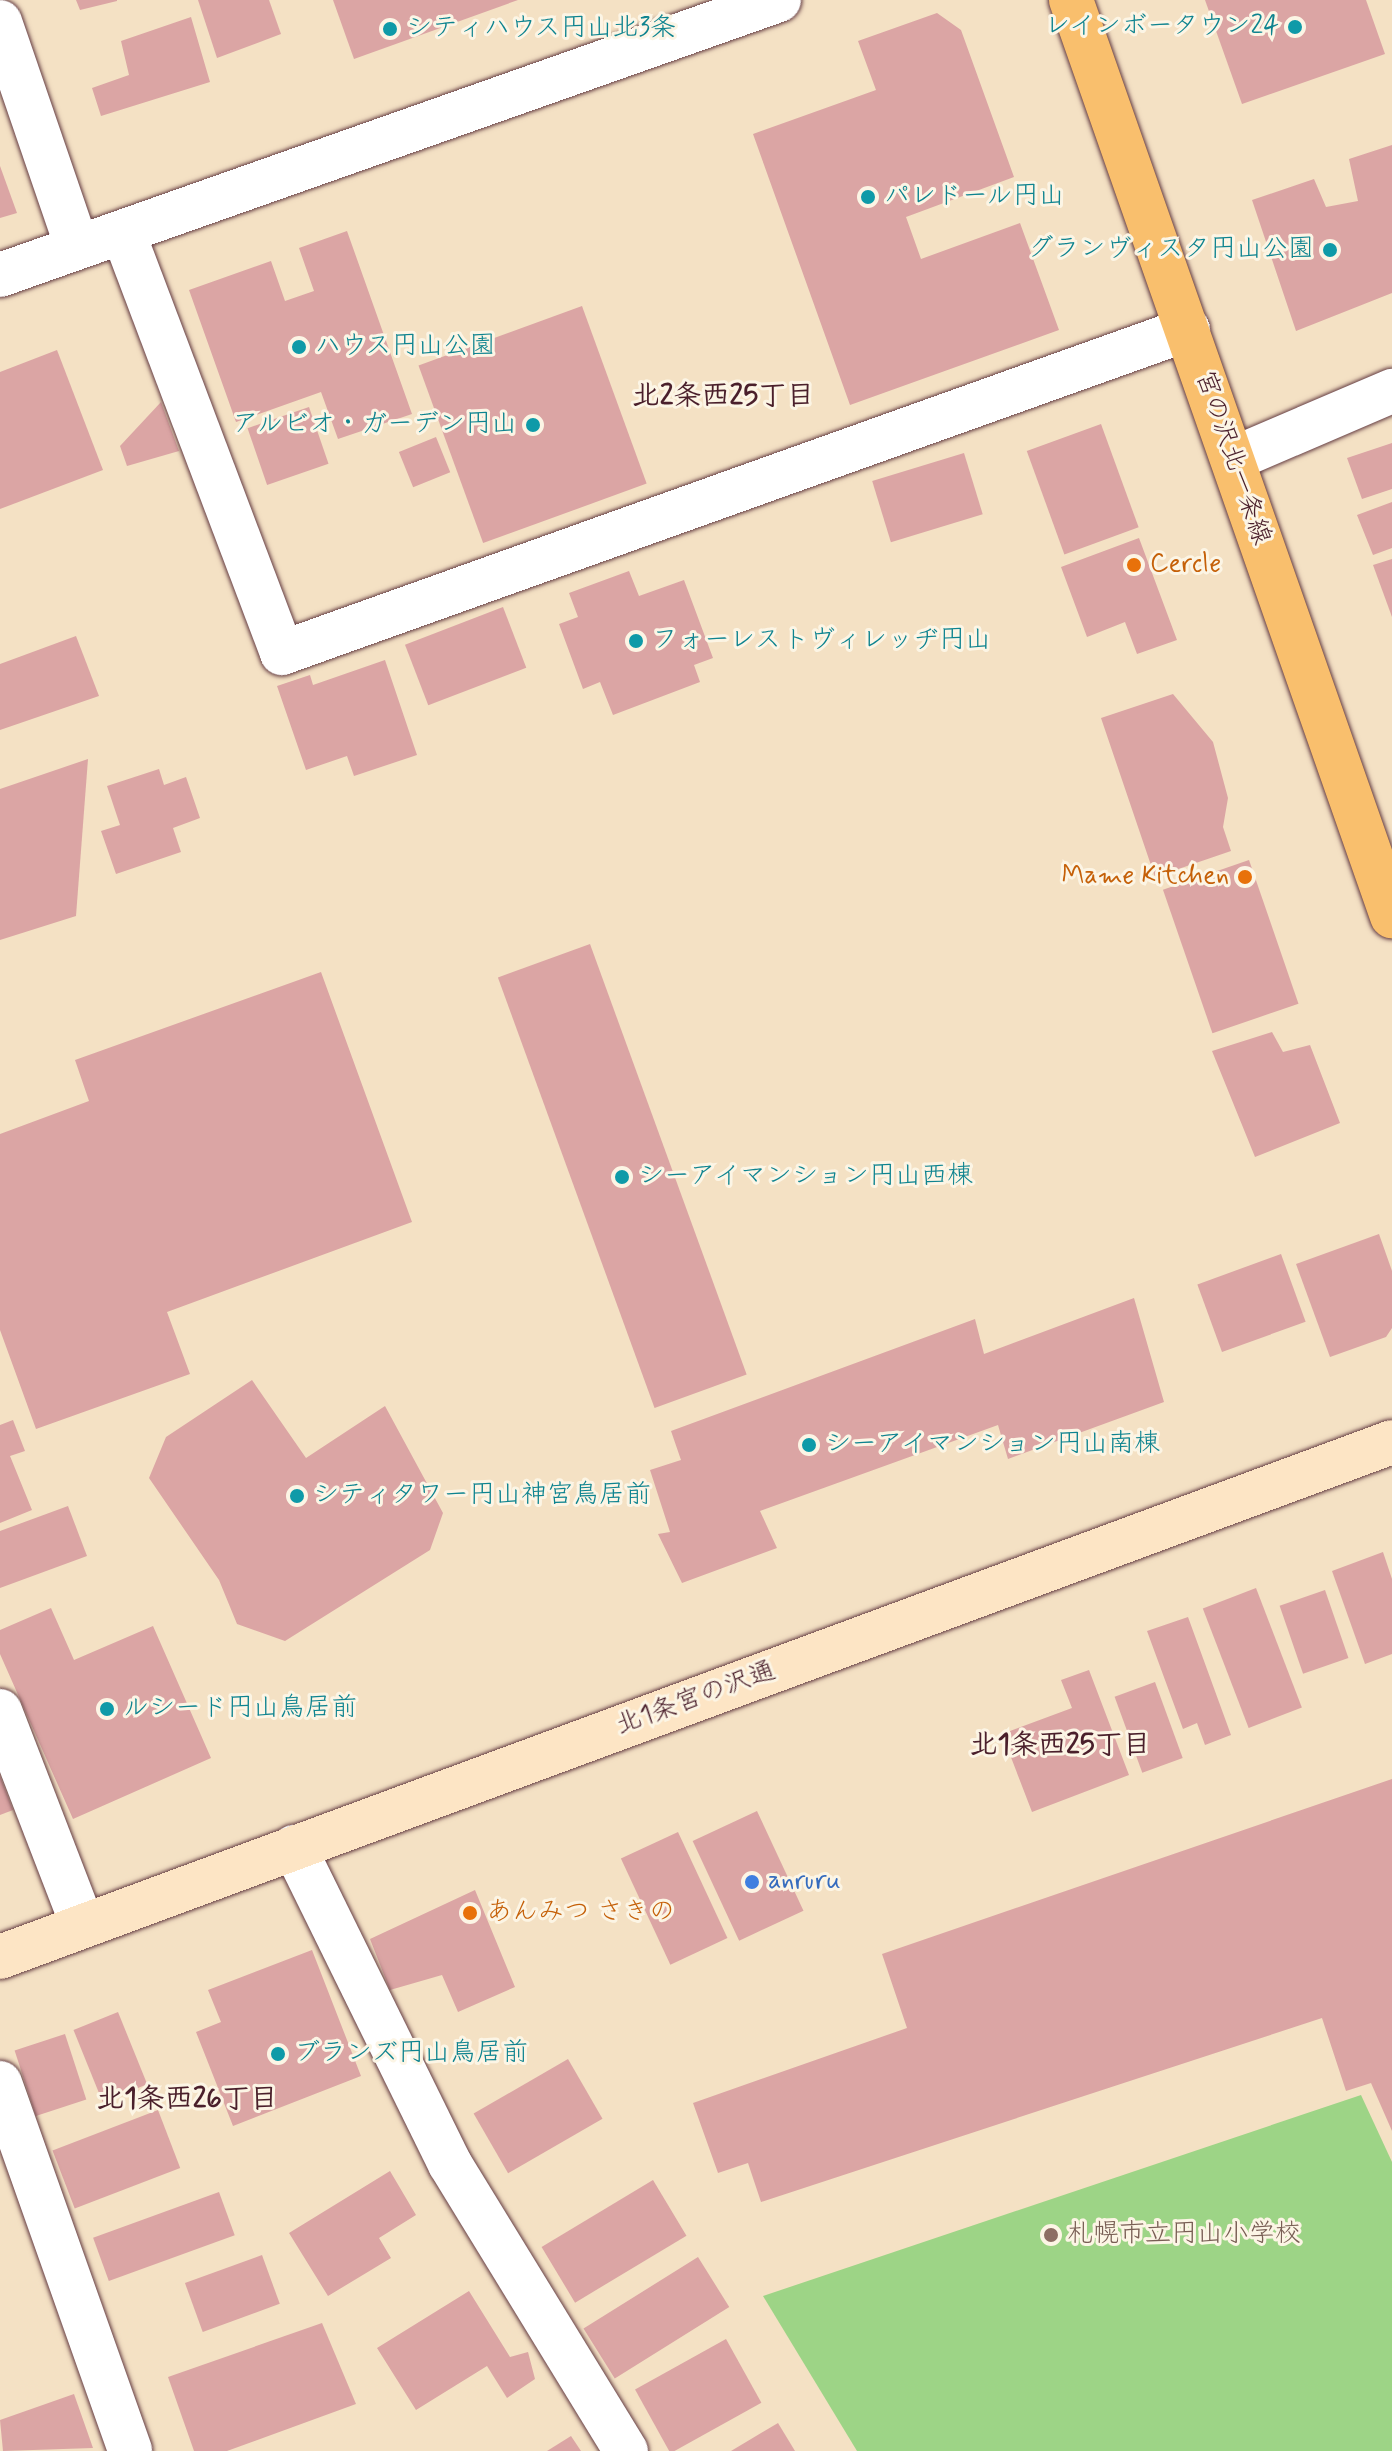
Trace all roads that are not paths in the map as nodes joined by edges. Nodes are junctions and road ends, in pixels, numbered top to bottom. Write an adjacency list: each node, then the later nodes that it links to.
1 (779, 0): 4 (street)
2 (1071, 0): 7 (main road, 宮の沢北一条線)
3 (0, 22): 5 (street)
4 (123, 232): 5 (street); 7 (street)
5 (77, 247): 6 (street)
6 (0, 275)
7 (1188, 329): 9 (main road, 宮の沢北一条線)
8 (1392, 391): 9 (street)
9 (1233, 459): 10 (main road, 宮の沢北一条線)
10 (1392, 916)
11 (1392, 1442): 13 (street, 北1条宮の沢通)
12 (0, 1711): 14 (street)
13 (294, 1847): 14 (street, 北1条宮の沢通); 18 (street)
14 (83, 1926): 15 (street, 北1条宮の沢通)
15 (0, 1957)
16 (0, 2083): 17 (street)
17 (130, 2451)
18 (626, 2451)

